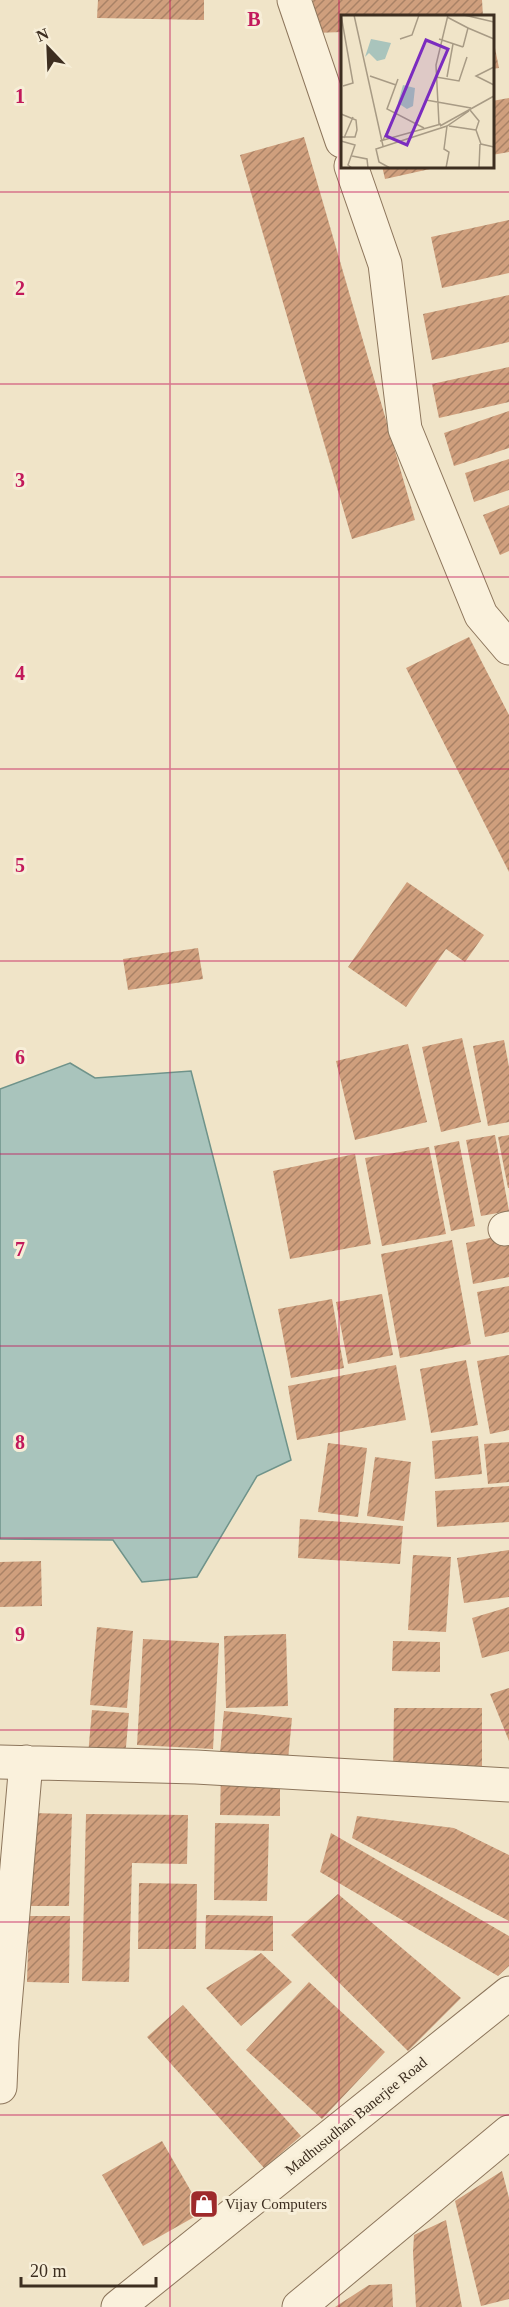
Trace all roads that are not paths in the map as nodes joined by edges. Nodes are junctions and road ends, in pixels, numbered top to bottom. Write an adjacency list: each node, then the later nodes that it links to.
1 (294, 0): 2 (street)
2 (341, 138)
3 (352, 168): 4 (street)
4 (509, 648)
5 (13, 1762): 6 (street); 8 (street)
6 (509, 1785)
7 (509, 1993): 10 (street, Madhusudhan Banerjee Road)
8 (0, 2087)
9 (509, 2132): 11 (street)
10 (118, 2307)
11 (299, 2307)

